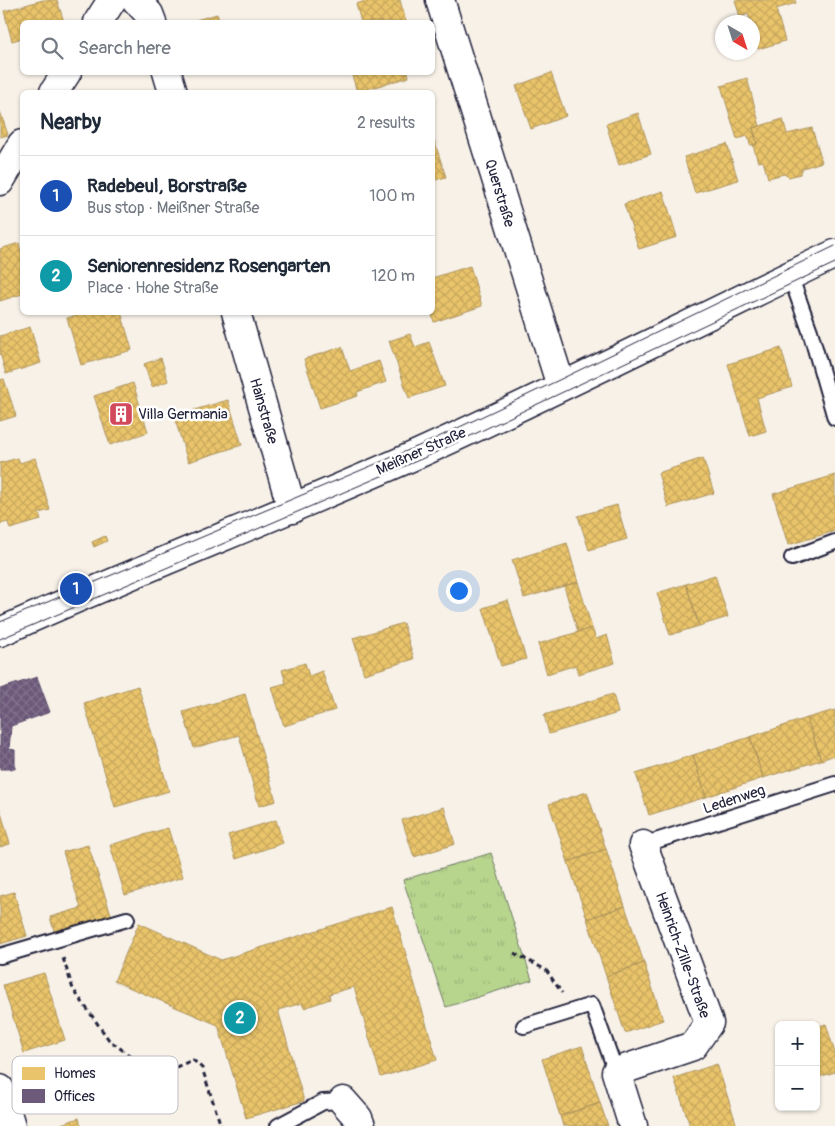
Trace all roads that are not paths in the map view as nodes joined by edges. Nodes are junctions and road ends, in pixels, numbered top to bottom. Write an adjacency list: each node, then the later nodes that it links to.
1 (112, 0): 4 (street)
2 (136, 0): 5 (street)
3 (440, 0): 15 (street, Querstraße)
4 (99, 20)
5 (151, 20)
6 (65, 75): 8 (street)
7 (168, 75): 9 (street)
8 (55, 90)
9 (172, 90)
10 (20, 147): 11 (street)
11 (0, 181)
12 (835, 254): 13 (street, Meißner Straße)
13 (790, 275): 15 (street, Meißner Straße); 16 (lane)
14 (237, 315): 17 (street, Hainstraße)
15 (561, 386): 17 (street, Meißner Straße)
16 (835, 418)
17 (292, 509): 20 (street, Meißner Straße)
18 (835, 542): 19 (lane)
19 (792, 558)
20 (0, 632)
21 (835, 784): 22 (lane, Ledenweg)
22 (643, 845): 26 (street, Heinrich-Zille-Straße)
23 (127, 919): 24 (lane)
24 (0, 956)
25 (524, 1026): 26 (lane)
26 (616, 1072): 32 (street)
27 (0, 1089): 29 (street)
28 (343, 1101): 30 (lane); 31 (street)
29 (12, 1126)
30 (278, 1126)
31 (361, 1126)
32 (633, 1126)

